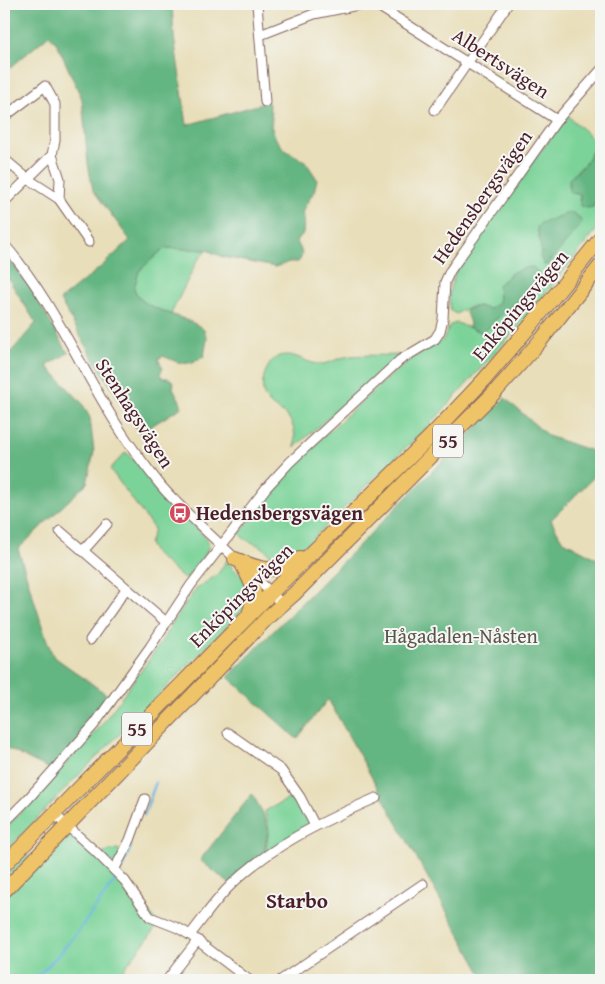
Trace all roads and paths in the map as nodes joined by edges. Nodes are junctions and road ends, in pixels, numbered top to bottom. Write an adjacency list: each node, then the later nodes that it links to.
1 (257, 4): 5 (street)
2 (363, 4): 5 (street)
3 (374, 4): 6 (street, Albertsvägen)
4 (508, 4): 6 (street)
5 (260, 35): 8 (street)
6 (468, 62): 9 (street); 11 (street, Albertsvägen)
7 (601, 70): 11 (street, Hedensbergsvägen)
8 (265, 102)
9 (434, 110)
10 (4, 118): 12 (street)
11 (558, 120): 23 (street, Hedensbergsvägen)
12 (52, 155): 14 (street); 15 (street)
13 (4, 158): 14 (street)
14 (28, 179): 15 (street); 16 (street)
15 (59, 199): 18 (street)
16 (4, 202)
17 (601, 238): 24 (main road, Enköpingsvägen / 55)
18 (89, 242)
19 (4, 244): 23 (street, Stenhagsvägen)
20 (601, 265): 29 (main road, Enköpingsvägen / 55)
21 (107, 524): 25 (street)
22 (60, 531): 25 (street)
23 (221, 545): 26 (street, Stenhagsvägen); 31 (street, Hedensbergsvägen)
24 (314, 550): 26 (main road); 28 (main road, Enköpingsvägen / 55)
25 (83, 551): 27 (street)
26 (239, 562): 28 (street, Stenhagsvägen); 30 (main road)
27 (126, 589): 31 (street); 32 (street)
28 (271, 593): 29 (street, Stenhagsvägen); 30 (main road, Enköpingsvägen / 55)
29 (282, 604): 38 (main road, Enköpingsvägen / 55)
30 (247, 617): 36 (main road, Enköpingsvägen / 55)
31 (166, 622): 37 (street, Hedensbergsvägen)
32 (90, 640)
33 (228, 733): 39 (street)
34 (376, 798): 39 (street)
35 (145, 799): 41 (street)
36 (53, 814): 38 (street); 40 (main road, Enköpingsvägen / 55)
37 (4, 823)
38 (65, 826): 41 (street); 43 (main road, Enköpingsvägen / 55)
39 (315, 826): 44 (street)
40 (4, 866)
41 (114, 870): 44 (street)
42 (422, 884): 48 (street)
43 (4, 891)
44 (190, 935): 45 (street)
45 (198, 940): 46 (street); 47 (street)
46 (167, 980)
47 (249, 980)
48 (281, 980)

